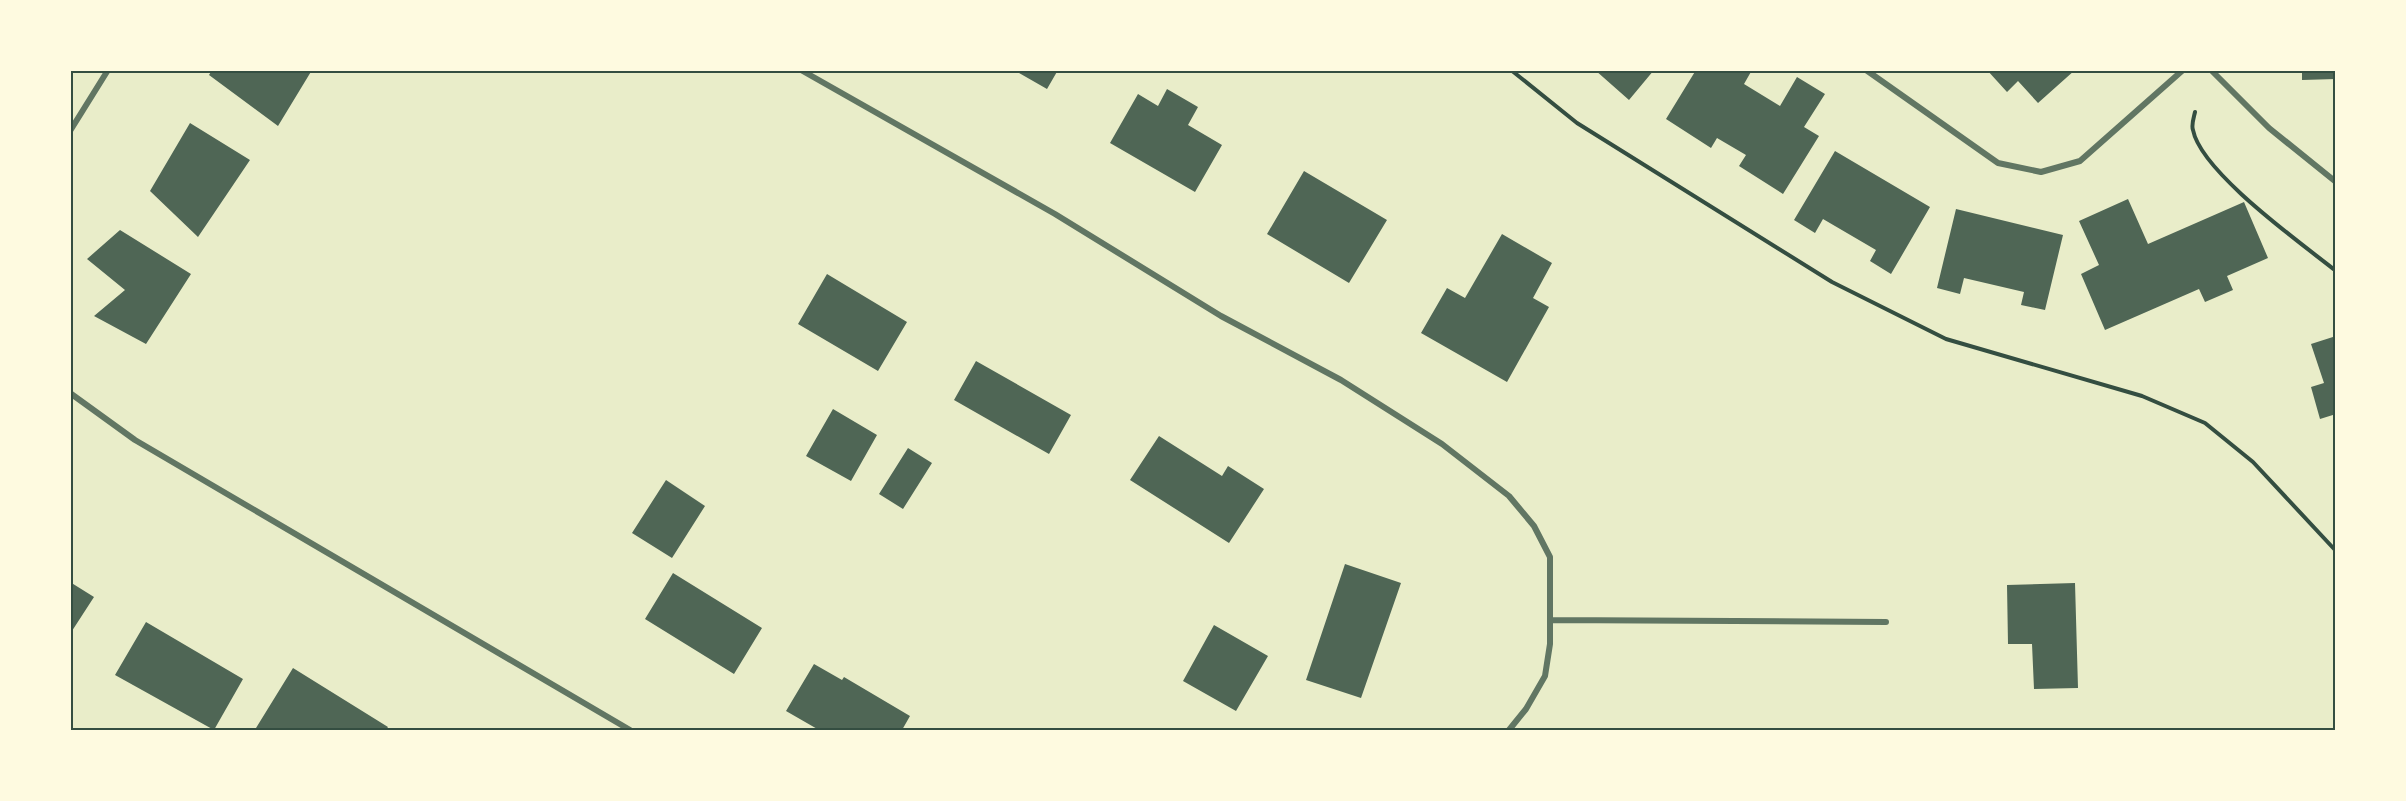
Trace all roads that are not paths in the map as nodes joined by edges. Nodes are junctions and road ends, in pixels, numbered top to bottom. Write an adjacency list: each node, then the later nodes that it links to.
1 (108, 70): 6 (street)
2 (801, 70): 9 (street)
3 (1866, 70): 4 (street)
4 (2183, 70)
5 (2211, 70): 7 (street)
6 (70, 131)
7 (2336, 182)
8 (70, 393): 11 (street)
9 (1550, 620): 10 (street); 12 (street)
10 (1886, 622)
11 (630, 730)
12 (1509, 730)

